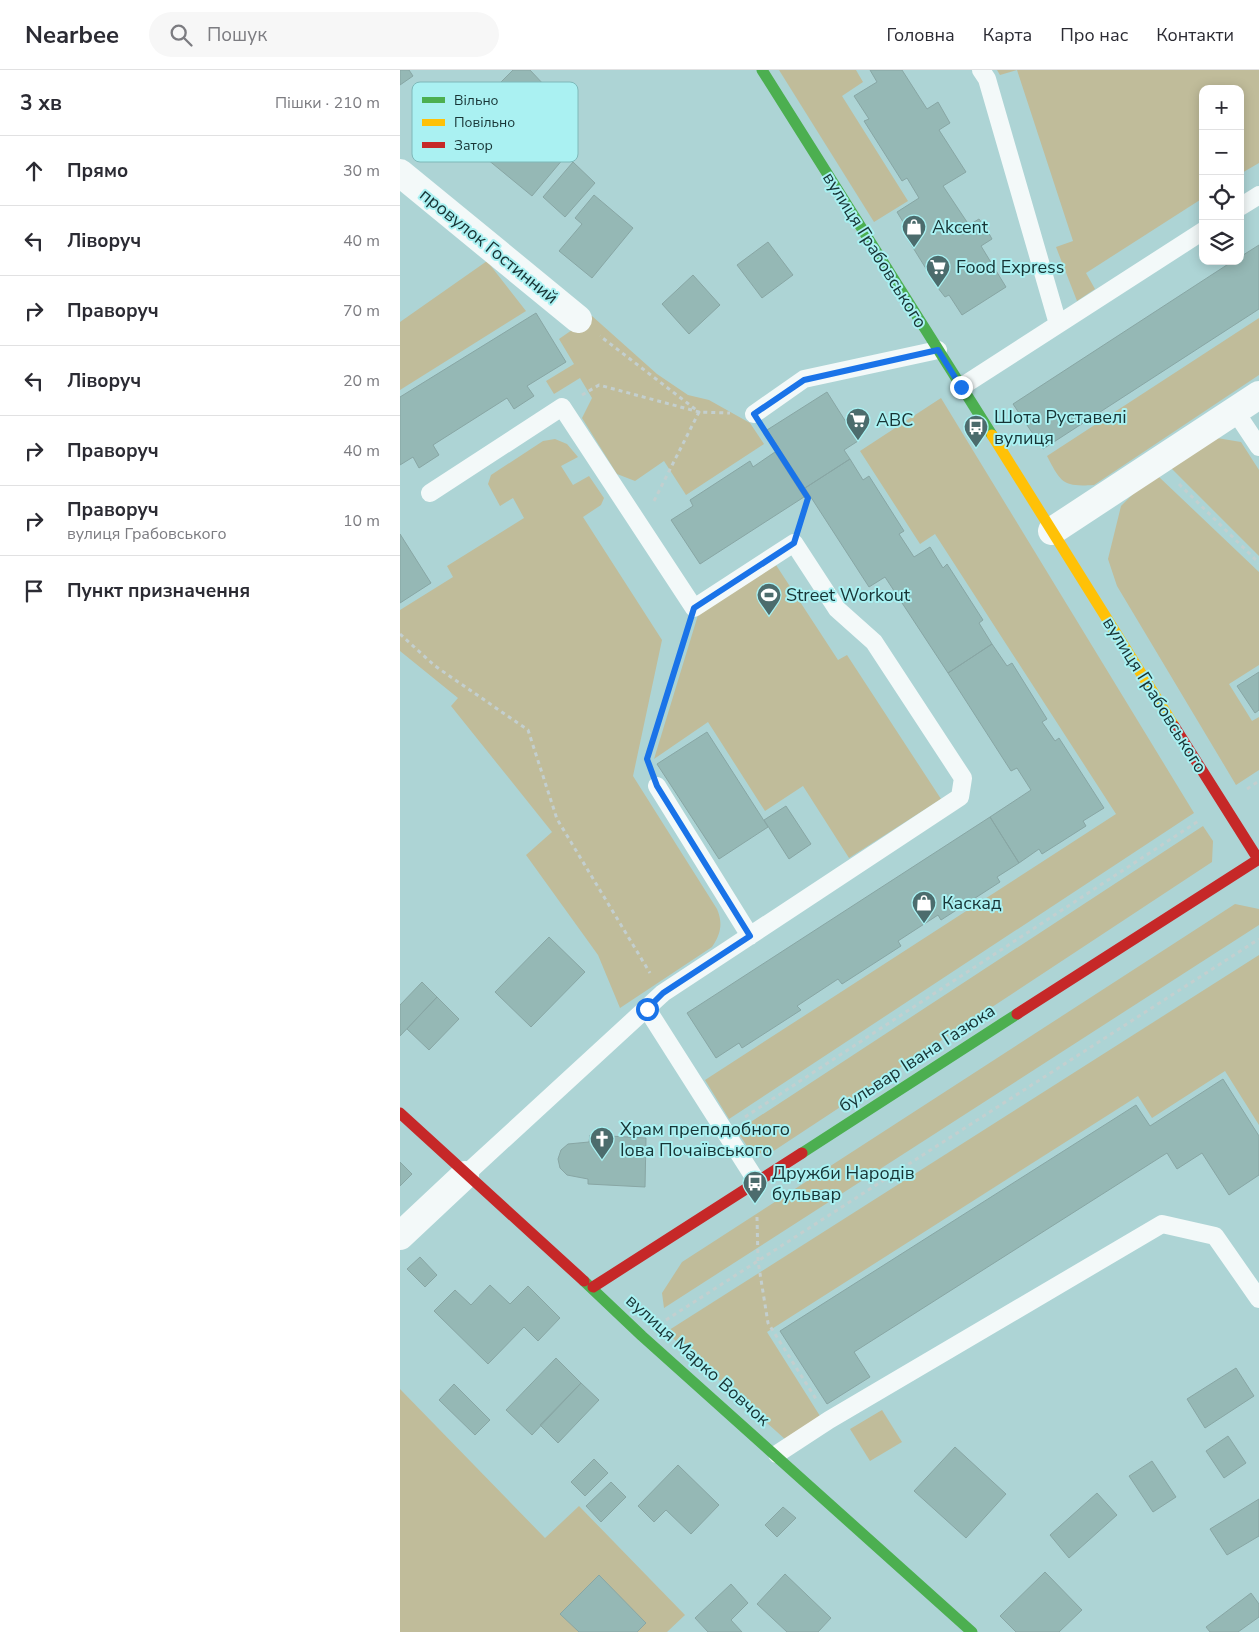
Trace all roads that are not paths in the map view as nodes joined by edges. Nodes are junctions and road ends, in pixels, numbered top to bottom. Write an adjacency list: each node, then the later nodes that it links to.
1 (762, 70): 9 (street, вулиця Грабовського)
2 (981, 70): 8 (lane)
3 (400, 173): 7 (street, провулок Гостинний)
4 (1259, 195): 5 (lane)
5 (1244, 204)
6 (1199, 234): 8 (lane)
7 (578, 319)
8 (1058, 324): 10 (lane)
9 (938, 350): 10 (street, вулиця Грабовського); 13 (lane)
10 (961, 387): 16 (street, вулиця Грабовського)
11 (1259, 395): 12 (street)
12 (1235, 410): 14 (lane); 16 (street)
13 (754, 414)
14 (1259, 447)
15 (430, 493): 19 (lane)
16 (1052, 532): 18 (street, вулиця Грабовського)
17 (657, 786): 19 (lane)
18 (1259, 860): 23 (street, бульвар Івана Газюка)
19 (750, 936): 20 (lane)
20 (647, 1009): 22 (lane); 23 (lane)
21 (400, 1113): 22 (street, вулиця Марко Вовчок)
22 (464, 1175): 24 (street); 25 (street, вулиця Марко Вовчок)
23 (757, 1182): 25 (street, бульвар Івана Газюка)
24 (400, 1236)
25 (593, 1287): 27 (street, вулиця Марко Вовчок)
26 (1259, 1299): 27 (lane)
27 (776, 1454): 28 (street, вулиця Марко Вовчок)
28 (972, 1632)

